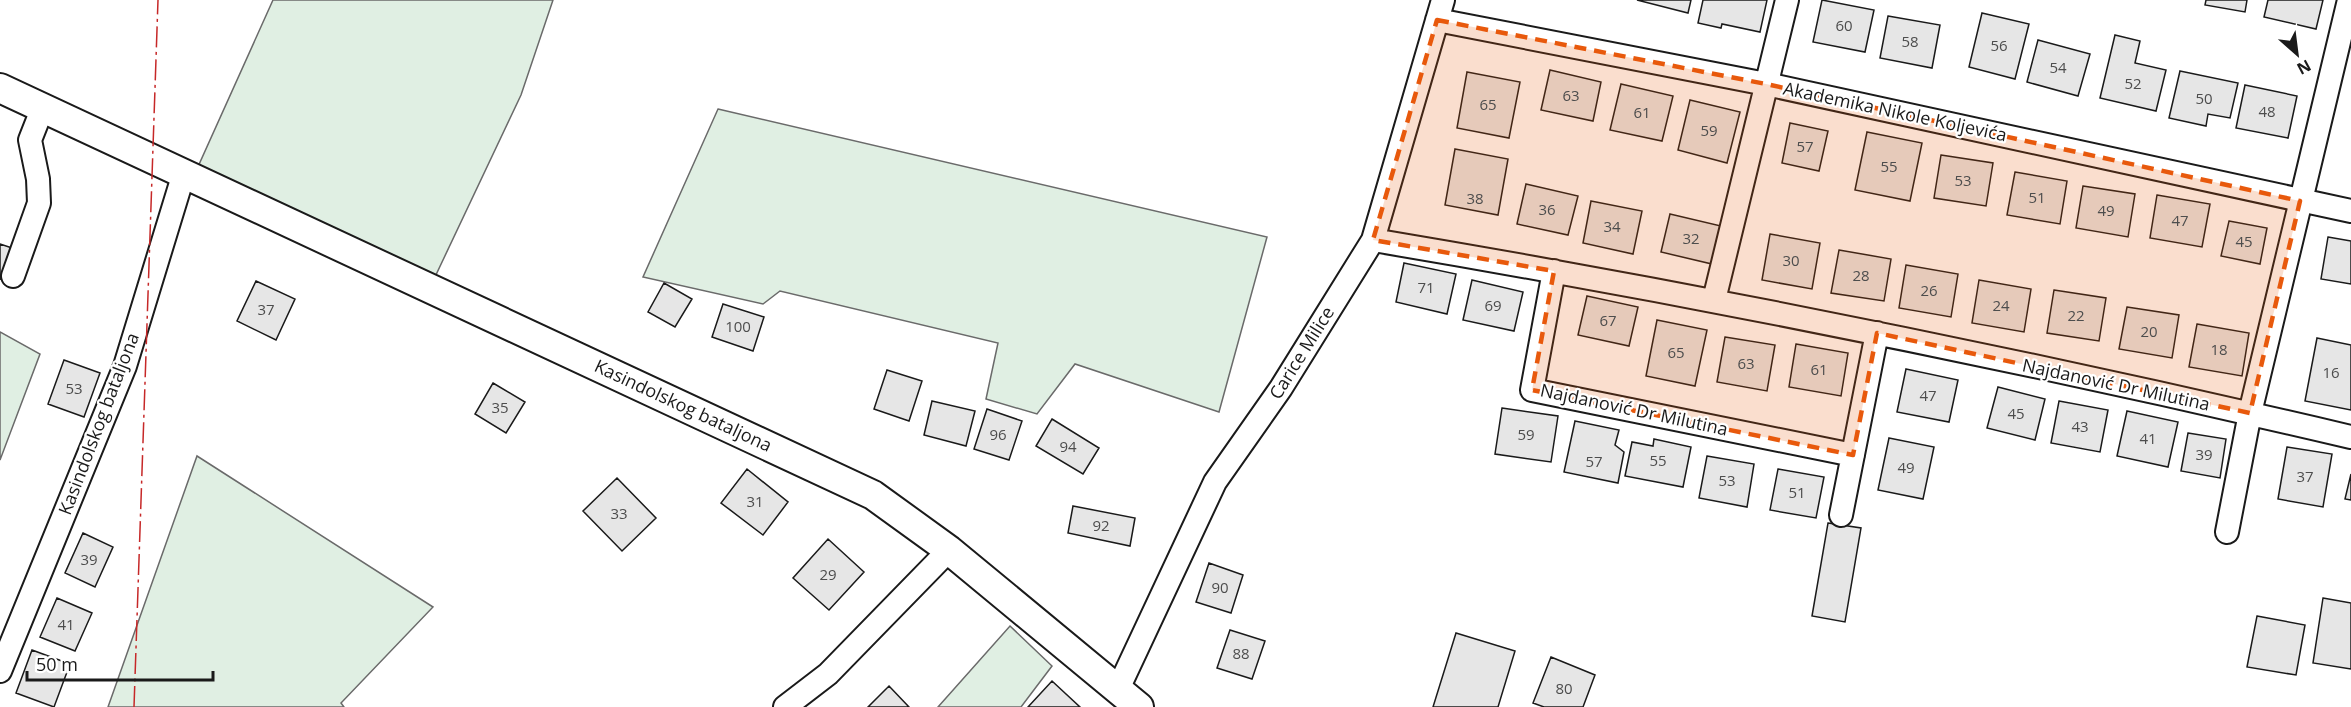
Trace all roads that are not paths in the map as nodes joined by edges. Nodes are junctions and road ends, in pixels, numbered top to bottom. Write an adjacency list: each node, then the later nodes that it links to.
1 (1787, 0): 4 (street)
2 (2349, 0): 8 (street)
3 (1440, 10): 4 (street, Akademika Nikole Koljevića); 10 (street, Carice Milice)
4 (1766, 84): 8 (street, Akademika Nikole Koljevića); 13 (street)
5 (0, 88): 6 (street, Kasindolskog bataljona)
6 (43, 107): 7 (street, Kasindolskog bataljona); 12 (street)
7 (184, 173): 20 (street, Kasindolskog bataljona); 21 (street, Kasindolskog bataljona)
8 (2300, 201): 9 (street, Akademika Nikole Koljevića); 15 (street)
9 (2351, 211)
10 (1373, 240): 11 (street, Najdanović Dr Milutina); 22 (street, Carice Milice)
11 (1554, 271): 13 (street, Najdanović Dr Milutina); 17 (street, Najdanović Dr Milutina)
12 (13, 276)
13 (1714, 300): 14 (street, Najdanović Dr Milutina)
14 (1878, 333): 15 (street, Najdanović Dr Milutina); 17 (street)
15 (2250, 413): 16 (street, Najdanović Dr Milutina); 19 (street)
16 (2351, 437)
17 (1853, 455): 18 (street)
18 (1841, 515)
19 (2227, 532)
20 (949, 550): 22 (street, Kasindolskog bataljona); 23 (street)
21 (0, 671)
22 (1131, 701)
23 (785, 707)

